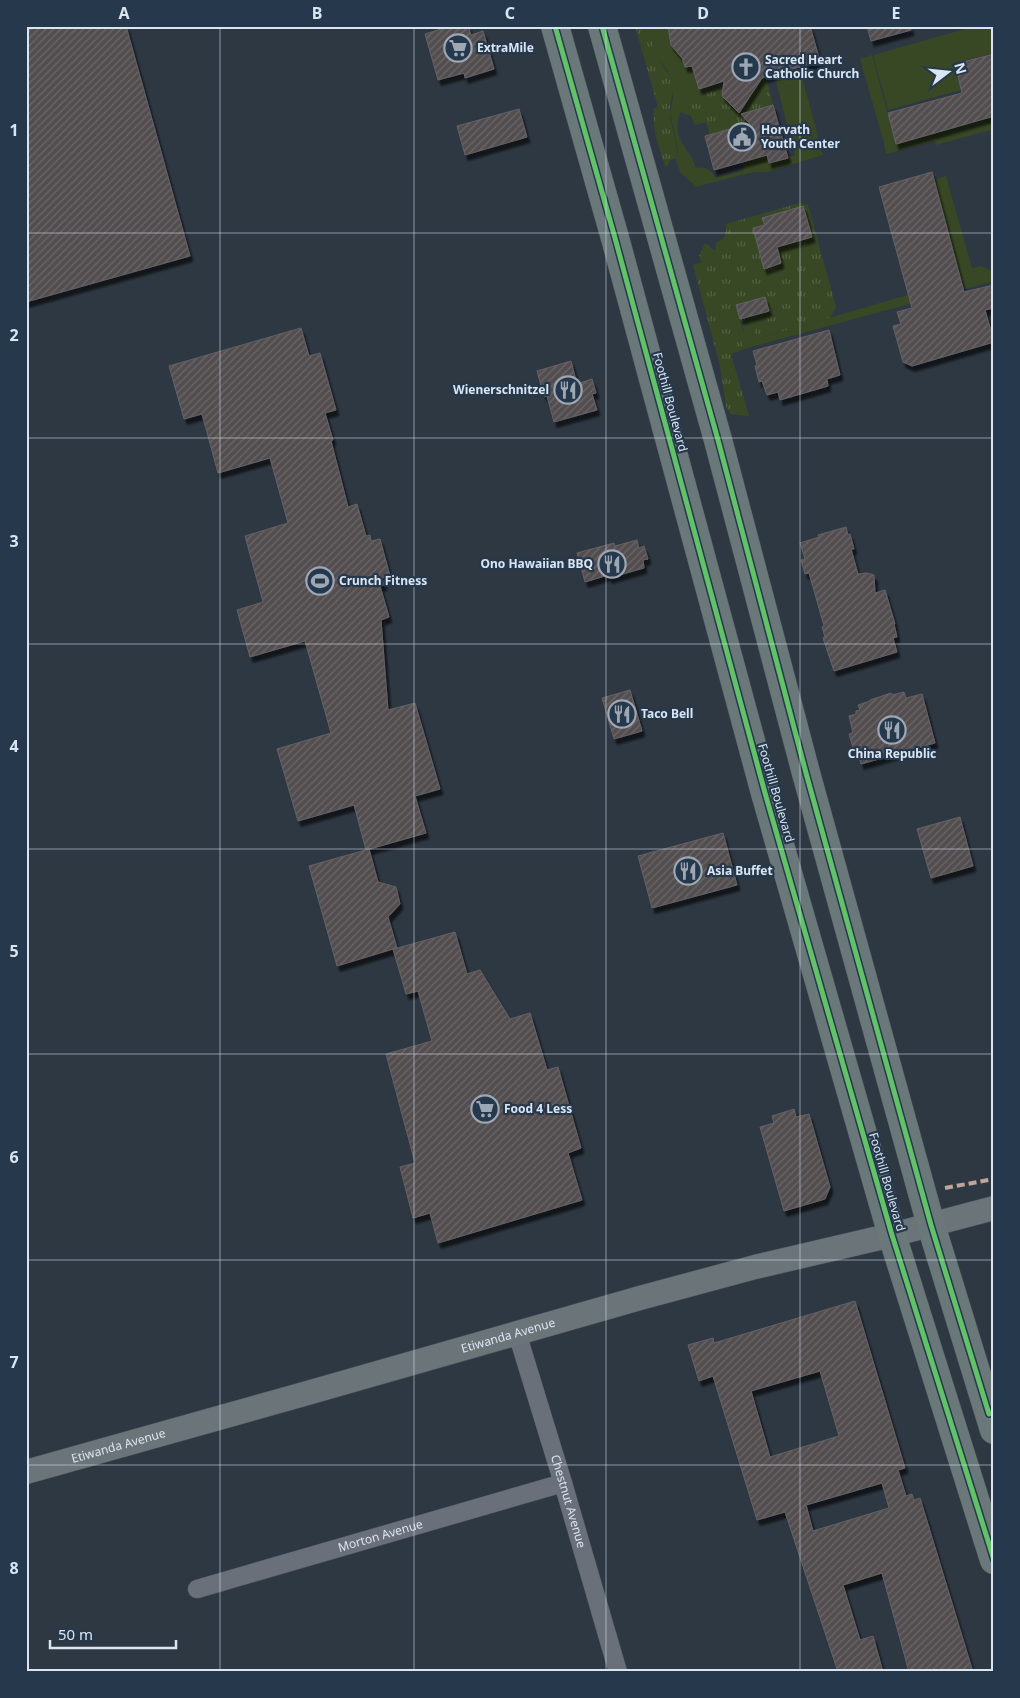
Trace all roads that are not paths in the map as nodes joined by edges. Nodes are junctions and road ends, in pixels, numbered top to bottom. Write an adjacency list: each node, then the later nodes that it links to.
1 (555, 26): 5 (main road, Foothill Boulevard)
2 (602, 33): 4 (main road)
3 (994, 1208): 4 (main road, Etiwanda Avenue)
4 (931, 1225): 5 (main road, Etiwanda Avenue); 7 (main road)
5 (892, 1236): 6 (main road, Etiwanda Avenue); 10 (main road, Foothill Boulevard)
6 (517, 1333): 8 (main road, Etiwanda Avenue); 9 (street, Chestnut Avenue)
7 (994, 1430)
8 (26, 1472)
9 (563, 1482): 11 (street, Morton Avenue); 12 (street, Chestnut Avenue)
10 (994, 1560)
11 (197, 1589)
12 (618, 1672)

